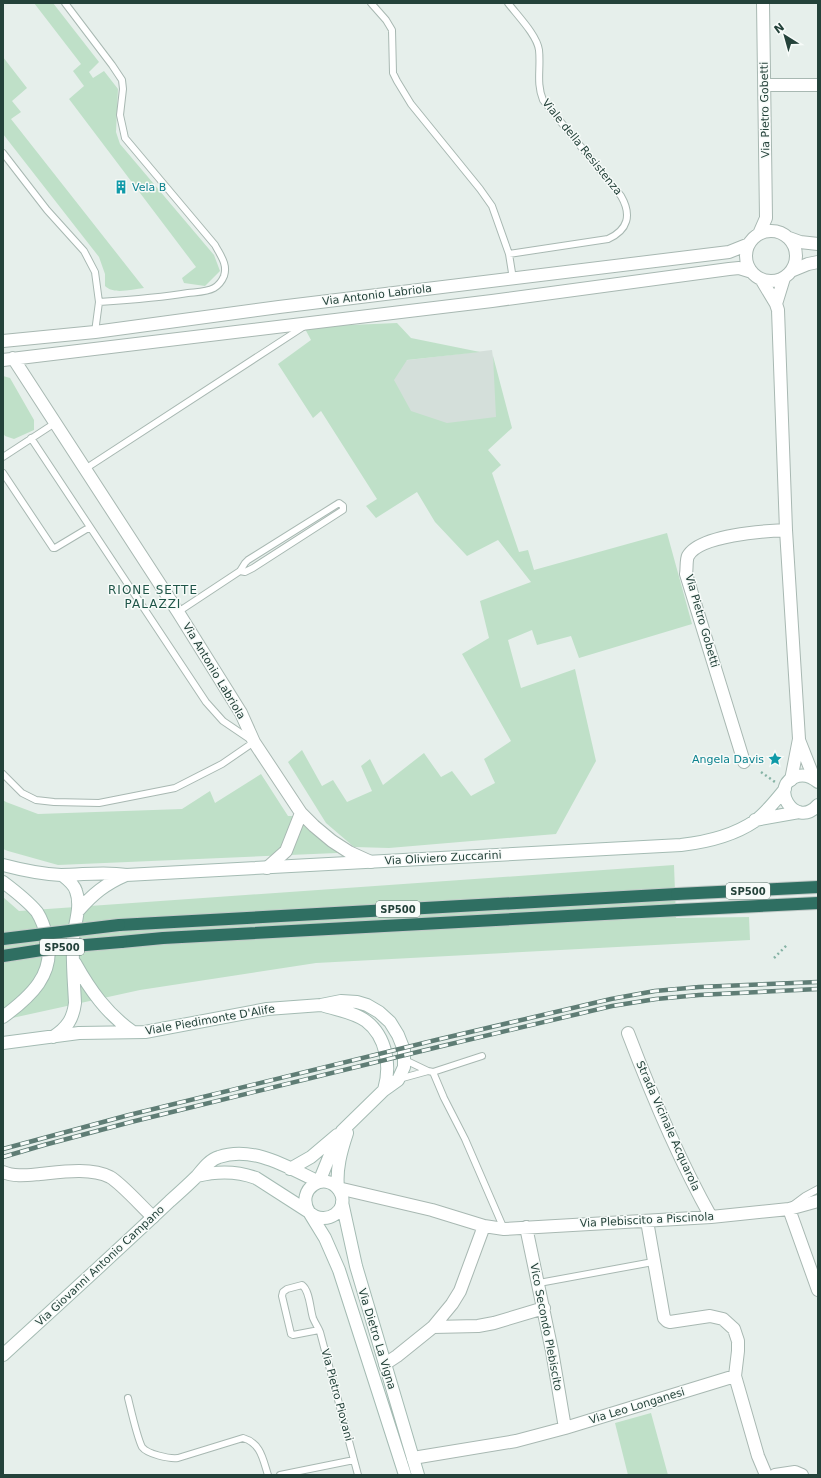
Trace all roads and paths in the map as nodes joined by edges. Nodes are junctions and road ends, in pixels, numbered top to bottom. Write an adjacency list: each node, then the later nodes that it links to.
1 (65, 3): 19 (lane)
2 (372, 3): 14 (lane)
3 (508, 3): 14 (lane, Viale della Resistenza)
4 (762, 3): 5 (street, Via Pietro Gobetti)
5 (765, 85): 6 (street); 8 (street, Via Pietro Gobetti)
6 (818, 85)
7 (3, 153): 19 (lane)
8 (766, 218): 9 (street); 10 (street, Via Pietro Gobetti)
9 (777, 231): 10 (street); 11 (street)
10 (760, 234): 12 (street)
11 (789, 238): 13 (street); 16 (street)
12 (749, 244): 17 (street); 18 (street, Via Antonio Labriola)
13 (818, 244)
14 (509, 254): 18 (lane)
15 (818, 262): 16 (street)
16 (788, 274): 17 (street); 20 (street)
17 (757, 276): 20 (street); 21 (street, Via Antonio Labriola)
18 (513, 279): 22 (street, Via Antonio Labriola)
19 (99, 302): 22 (lane)
20 (776, 304): 31 (street)
21 (308, 323): 24 (street, Via Antonio Labriola); 28 (lane, Via Antonio Labriola)
22 (95, 332): 23 (street, Via Antonio Labriola)
23 (3, 341)
24 (8, 359): 25 (street, Via Antonio Labriola)
25 (55, 422): 26 (lane); 28 (street, Via Antonio Labriola)
26 (31, 438): 27 (lane); 30 (lane)
27 (3, 457)
28 (85, 469): 33 (street, Via Antonio Labriola)
29 (3, 473): 30 (lane)
30 (90, 527): 35 (lane)
31 (786, 530): 34 (street); 36 (street, Via Pietro Gobetti)
32 (240, 571): 32 (lane); 33 (lane)
33 (178, 612): 35 (street, Via Antonio Labriola)
34 (799, 739): 39 (street); 41 (street)
35 (254, 742): 38 (lane); 44 (street, Via Antonio Labriola)
36 (744, 762)
37 (761, 772): 40 (path)
38 (3, 774)
39 (816, 780): 41 (street)
40 (775, 782)
41 (788, 784): 43 (street); 46 (street, Via Oliviero Zuccarini)
42 (818, 805): 43 (street, Via Oliviero Zuccarini)
43 (803, 812): 45 (street); 46 (street, Via Oliviero Zuccarini)
44 (301, 813): 47 (street, Via Antonio Labriola); 49 (street)
45 (818, 817)
46 (755, 820): 47 (street, Via Oliviero Zuccarini)
47 (371, 862): 49 (street, Via Oliviero Zuccarini)
48 (3, 865): 50 (street, Via Oliviero Zuccarini)
49 (267, 868): 51 (street, Via Oliviero Zuccarini)
50 (62, 875): 51 (street, Via Oliviero Zuccarini); 55 (street)
51 (126, 875): 55 (street, Via Oliviero Zuccarini)
52 (3, 882): 62 (street)
53 (818, 888): 56 (highway, SP500, bridge)
54 (818, 903): 58 (highway, SP500, bridge)
55 (78, 911): 60 (street)
56 (3, 939)
57 (787, 945): 59 (path)
58 (3, 956)
59 (774, 958)
60 (73, 959): 63 (street); 65 (street)
61 (321, 1005): 63 (street, Viale Piedimonte D'Alife); 68 (street, Viale Piedimonte D'Alife); 71 (street, Viale Piedimonte D'Alife)
62 (3, 1017)
63 (133, 1032): 65 (street, Viale Piedimonte D'Alife)
64 (628, 1033): 84 (street, Strada Vicinale Acquarola)
65 (52, 1037): 66 (street, Viale Piedimonte D'Alife)
66 (3, 1043)
67 (482, 1056): 69 (lane)
68 (405, 1060): 69 (lane); 70 (street)
69 (431, 1071): 70 (lane); 88 (lane)
70 (398, 1080): 71 (street)
71 (384, 1090): 72 (street)
72 (346, 1127): 73 (street); 76 (street); 77 (street)
73 (290, 1169): 75 (street, Via Giovanni Antonio Campano); 76 (street, Via Giovanni Antonio Campano)
74 (3, 1172): 83 (street)
75 (197, 1176): 82 (street); 83 (street, Via Giovanni Antonio Campano)
76 (319, 1182): 77 (street); 82 (street)
77 (338, 1188): 80 (street); 86 (street, Via Plebiscito a Piscinola)
78 (818, 1189): 81 (lane)
79 (818, 1201): 81 (street, Via Plebiscito a Piscinola)
80 (342, 1202): 82 (street); 96 (street, Via Dietro La Vigna)
81 (789, 1209): 84 (street, Via Plebiscito a Piscinola); 91 (street)
82 (309, 1212): 105 (street, Via Dietro La Vigna)
83 (153, 1217): 95 (street, Via Giovanni Antonio Campano)
84 (712, 1217): 85 (street, Via Plebiscito a Piscinola)
85 (646, 1221): 87 (street, Via Plebiscito a Piscinola); 89 (street)
86 (484, 1226): 88 (street, Via Plebiscito a Piscinola); 93 (street)
87 (526, 1228): 88 (street, Via Plebiscito a Piscinola); 90 (street, Vico Secondo Plebiscito)
88 (504, 1229)
89 (653, 1262): 90 (lane); 97 (street)
90 (539, 1283): 92 (street, Vico Secondo Plebiscito)
91 (818, 1290)
92 (544, 1308): 93 (street); 99 (street, Vico Secondo Plebiscito)
93 (433, 1327): 96 (street)
94 (319, 1330): 94 (lane, Via Pietro Piovani); 101 (lane, Via Pietro Piovani)
95 (3, 1355)
96 (385, 1364): 100 (street, Via Dietro La Vigna)
97 (735, 1376): 99 (street, Via Leo Longanesi); 107 (street)
98 (128, 1398): 102 (lane)
99 (565, 1428): 100 (street, Via Leo Longanesi)
100 (413, 1458): 106 (street, Via Dietro La Vigna)
101 (354, 1460): 103 (lane); 104 (lane, Via Pietro Piovani)
102 (268, 1475)
103 (280, 1475)
104 (358, 1475)
105 (405, 1475)
106 (418, 1475)
107 (766, 1475)
108 (775, 1475): 109 (street)
109 (802, 1475)

